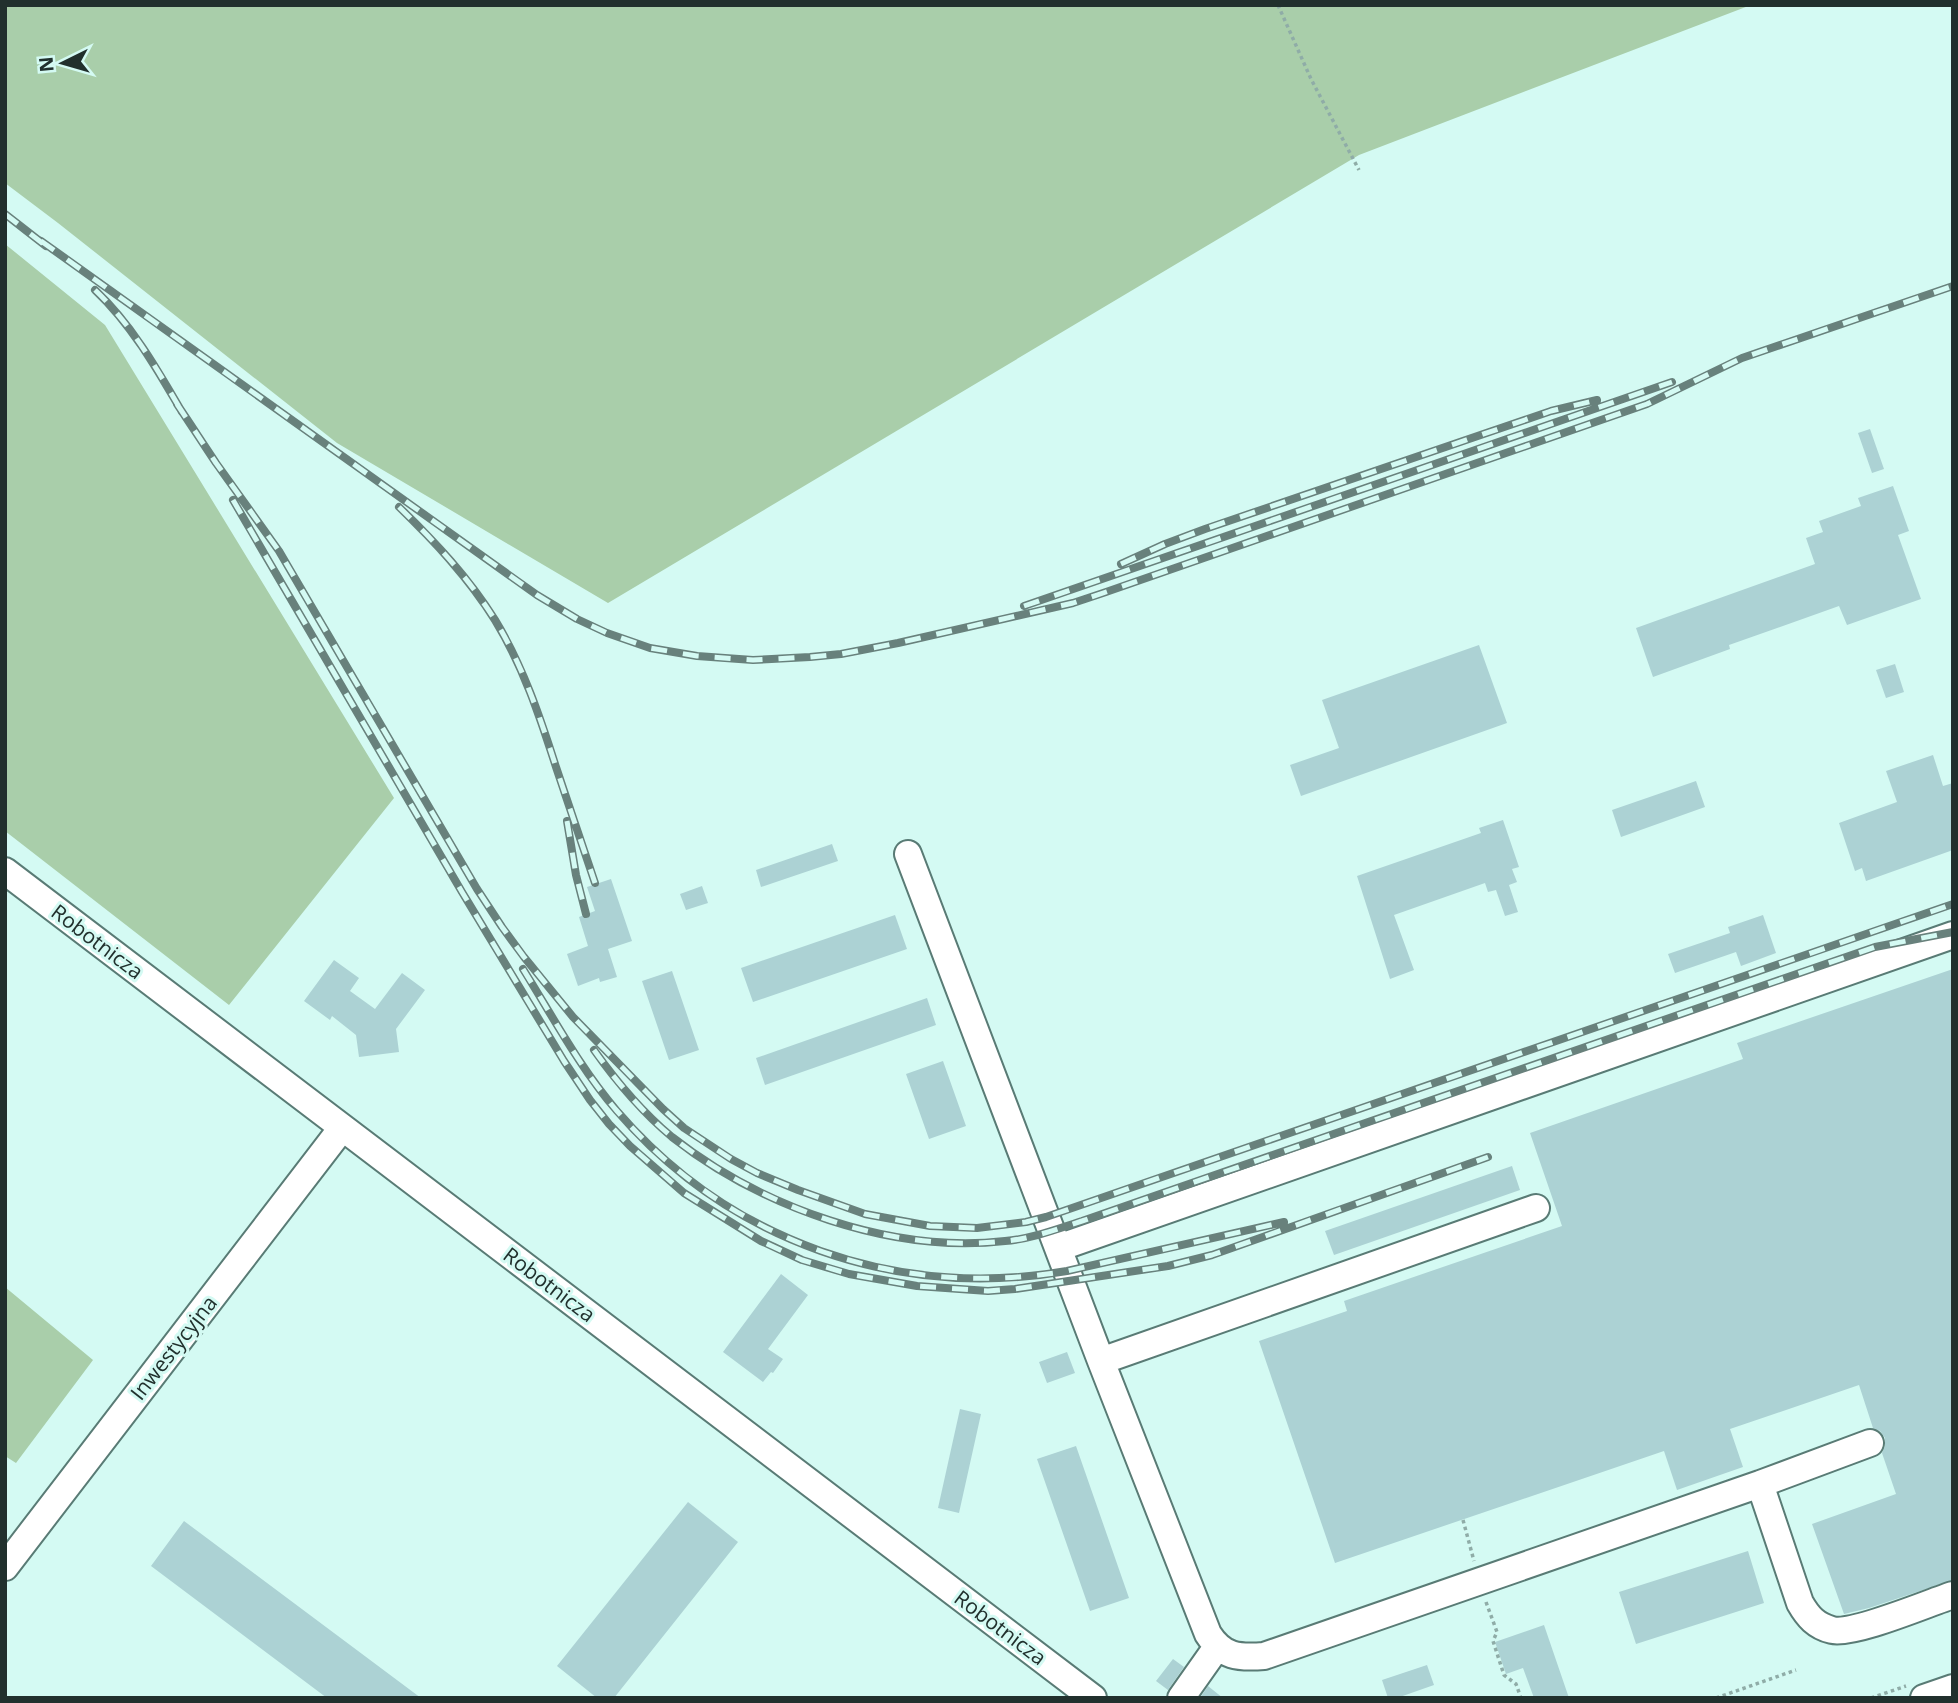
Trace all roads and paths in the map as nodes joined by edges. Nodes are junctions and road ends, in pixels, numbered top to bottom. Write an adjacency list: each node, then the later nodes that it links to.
1 (1278, 5): 2 (path)
2 (1359, 170)
3 (908, 854): 8 (street)
4 (5, 871): 6 (street, Robotnicza)
5 (1953, 935): 8 (street)
6 (342, 1128): 13 (street, Inwestycyjna); 19 (street, Robotnicza)
7 (1536, 1208): 9 (street)
8 (1058, 1248): 9 (street)
9 (1101, 1360): 16 (street)
10 (1870, 1443): 11 (street)
11 (1760, 1484): 14 (street); 15 (street)
12 (1464, 1520): 14 (path)
13 (5, 1567)
14 (1479, 1581): 16 (street); 21 (path)
15 (1953, 1595)
16 (1217, 1647): 20 (street)
17 (1797, 1670): 22 (path)
18 (1953, 1688): 23 (street)
19 (1093, 1698)
20 (1181, 1698)
21 (1521, 1698)
22 (1716, 1698)
23 (1924, 1698)

